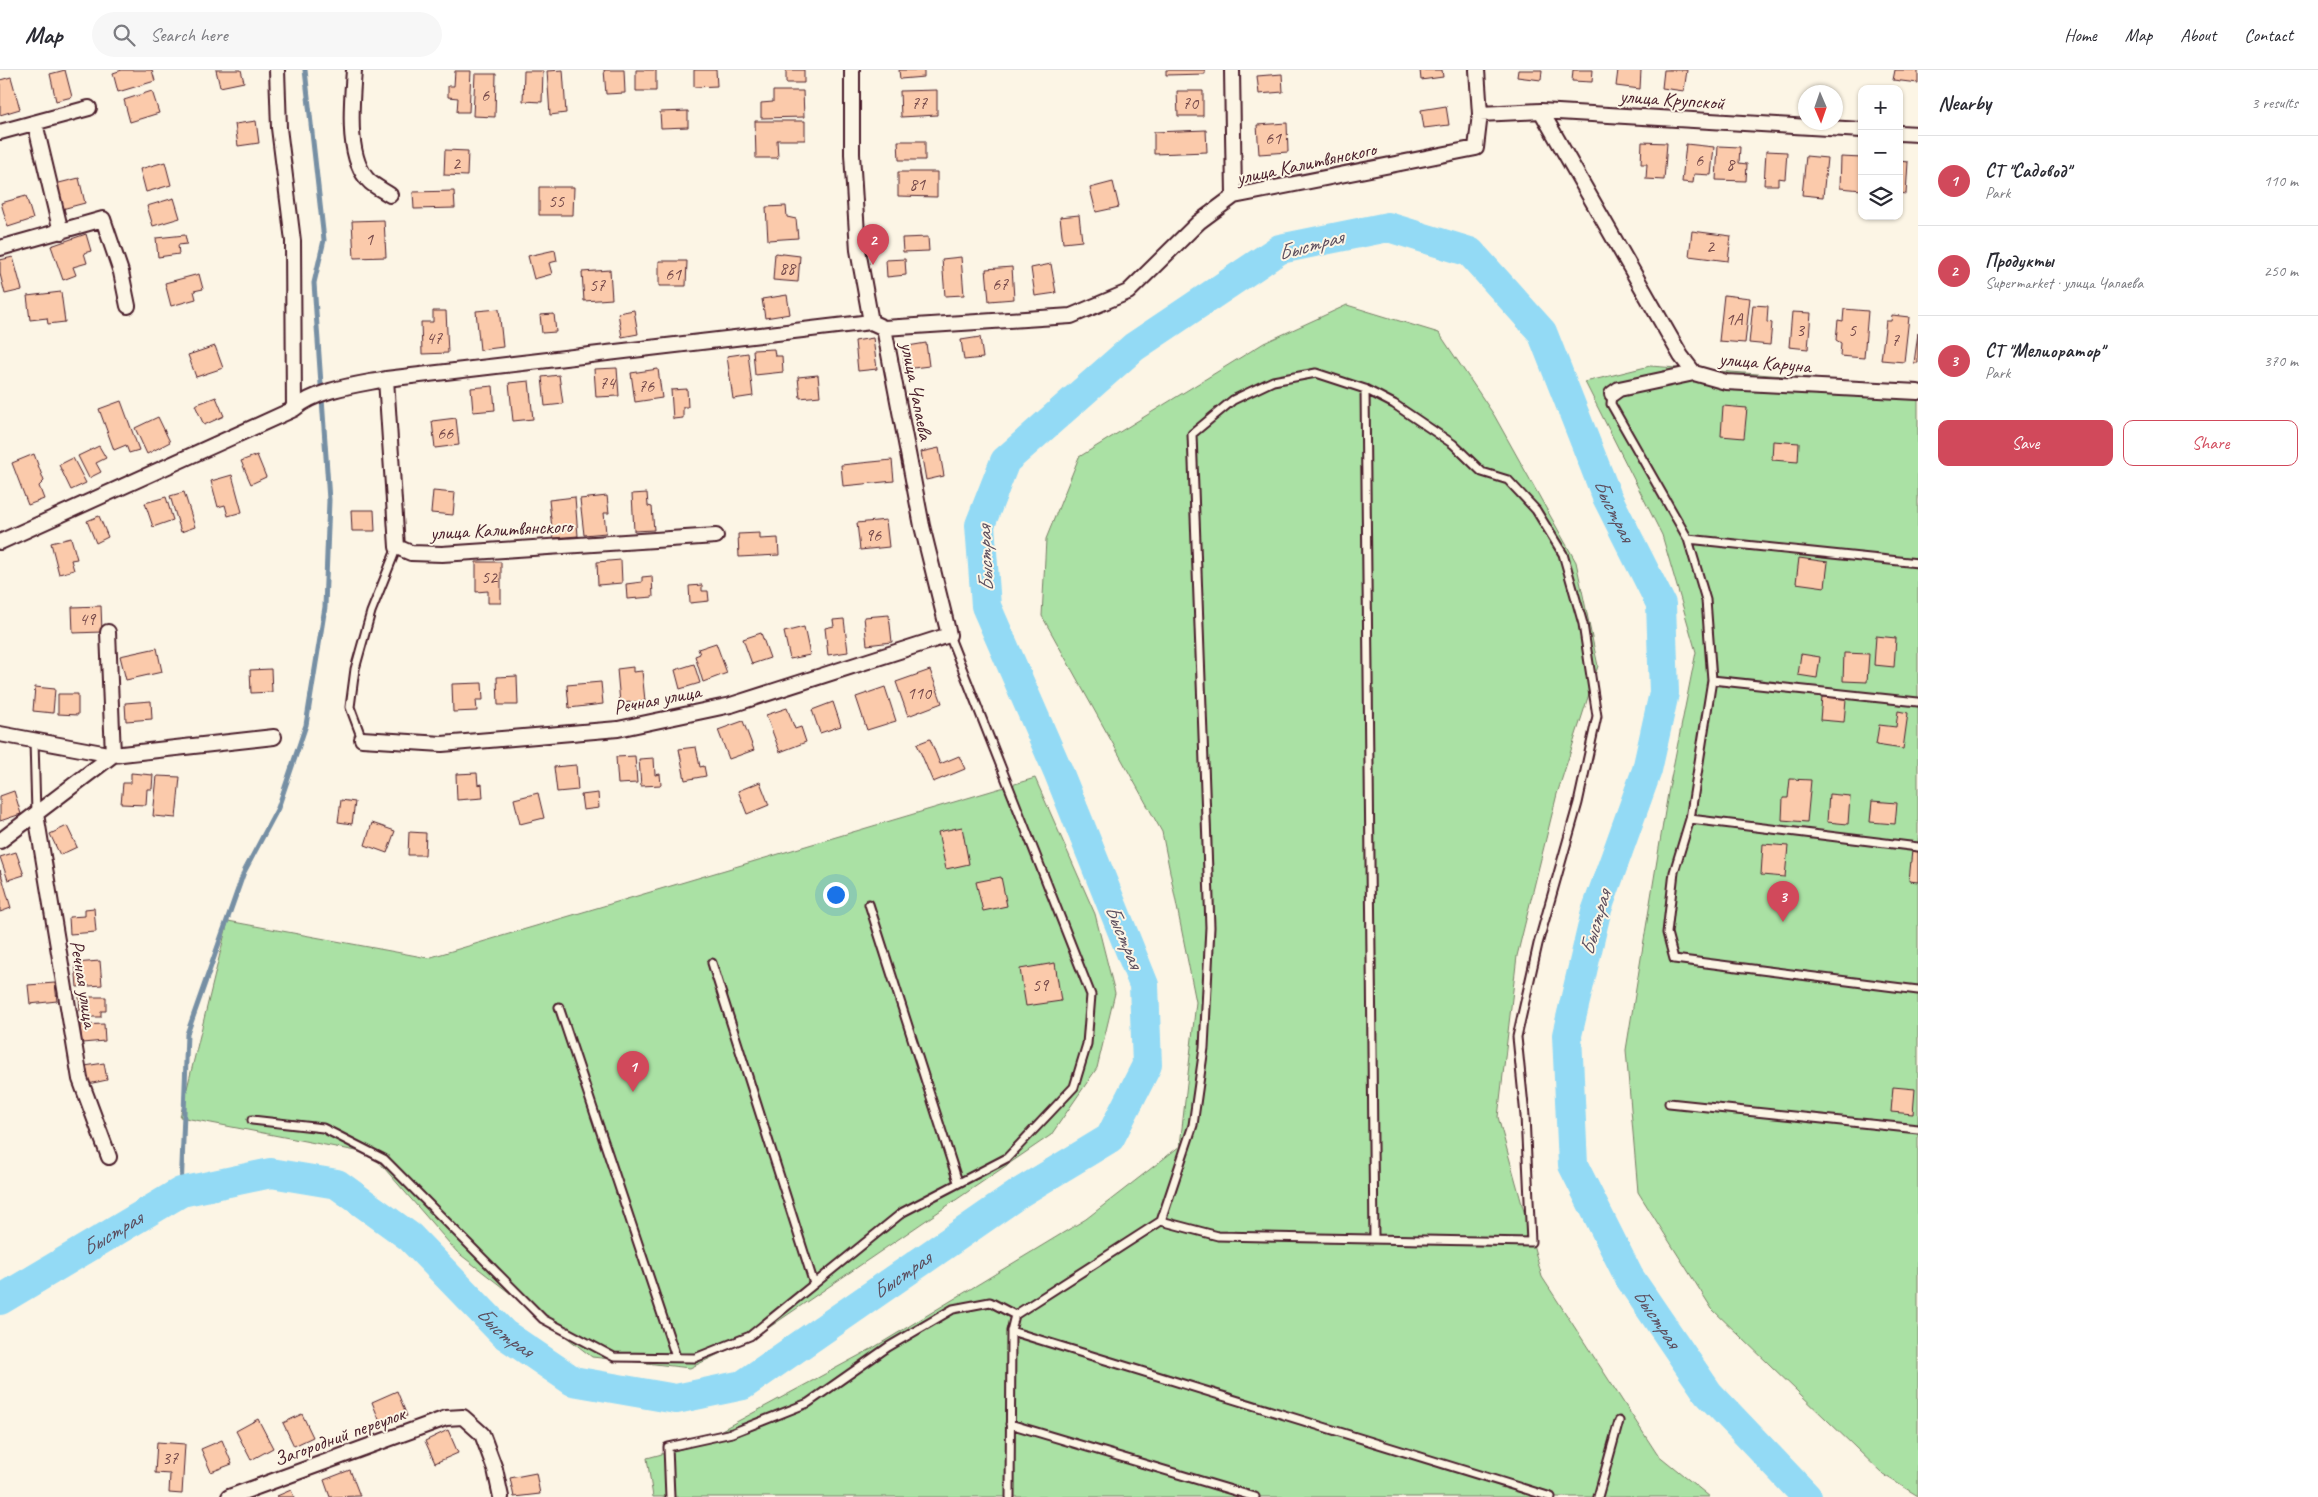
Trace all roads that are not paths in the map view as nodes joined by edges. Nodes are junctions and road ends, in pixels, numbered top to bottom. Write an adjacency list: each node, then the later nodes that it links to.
1 (277, 70): 26 (street)
2 (354, 70): 14 (street)
3 (852, 70): 19 (street)
4 (1232, 70): 15 (street)
5 (1477, 70): 8 (street)
6 (89, 108): 9 (street)
7 (1541, 110): 8 (street, улица Крупской); 10 (street, улица Крупской); 21 (street)
8 (1480, 114): 15 (street, улица Калитвянского)
9 (35, 123): 11 (street); 16 (street)
10 (1858, 130)
11 (0, 132)
12 (1903, 133): 13 (street)
13 (1918, 134)
14 (390, 195)
15 (1234, 196): 20 (street, улица Калитвянского)
16 (60, 232): 17 (street); 18 (street)
17 (0, 248)
18 (128, 306)
19 (871, 322): 20 (street, улица Чапаева); 22 (street)
20 (884, 328): 33 (street, улица Чапаева)
21 (1694, 373): 24 (street, улица Каруна); 25 (street, улица Каруна)
22 (380, 380): 26 (street); 30 (street)
23 (1365, 389): 54 (lane); 55 (lane); 55 (lane)
24 (1918, 392)
25 (1612, 394): 28 (lane)
26 (294, 409): 29 (street)
27 (716, 536): 30 (street, улица Калитвянского)
28 (1688, 539): 31 (lane); 34 (lane)
29 (0, 542)
30 (397, 547): 38 (lane)
31 (1918, 563)
32 (108, 632): 40 (street)
33 (949, 635): 38 (street, Речная улица); 53 (lane)
34 (1712, 680): 35 (lane); 42 (lane)
35 (1918, 702)
36 (0, 734): 39 (street)
37 (274, 737): 40 (street)
38 (362, 740)
39 (34, 741): 40 (street); 41 (lane)
40 (113, 755): 41 (street)
41 (36, 814): 43 (street); 52 (street, Речная улица)
42 (1690, 820): 44 (lane); 47 (lane)
43 (0, 840)
44 (1918, 847)
45 (869, 904): 53 (lane)
46 (712, 963): 56 (lane)
47 (1918, 990)
48 (559, 1007): 59 (lane)
49 (1669, 1103): 51 (lane)
50 (252, 1120): 59 (lane)
51 (1918, 1129)
52 (109, 1157)
53 (958, 1182): 56 (lane)
54 (1161, 1221): 55 (lane); 57 (lane)
55 (1374, 1239)
56 (814, 1284): 59 (lane)
57 (1015, 1315): 58 (lane); 64 (lane)
58 (1011, 1331): 61 (lane); 67 (lane)
59 (676, 1357)
60 (1619, 1421): 68 (lane)
61 (1010, 1424): 65 (lane); 66 (lane)
62 (229, 1497): 63 (street, Загородний переулок)
63 (501, 1497)
64 (670, 1497)
65 (1010, 1497)
66 (1255, 1497)
67 (1551, 1497)
68 (1598, 1497)

